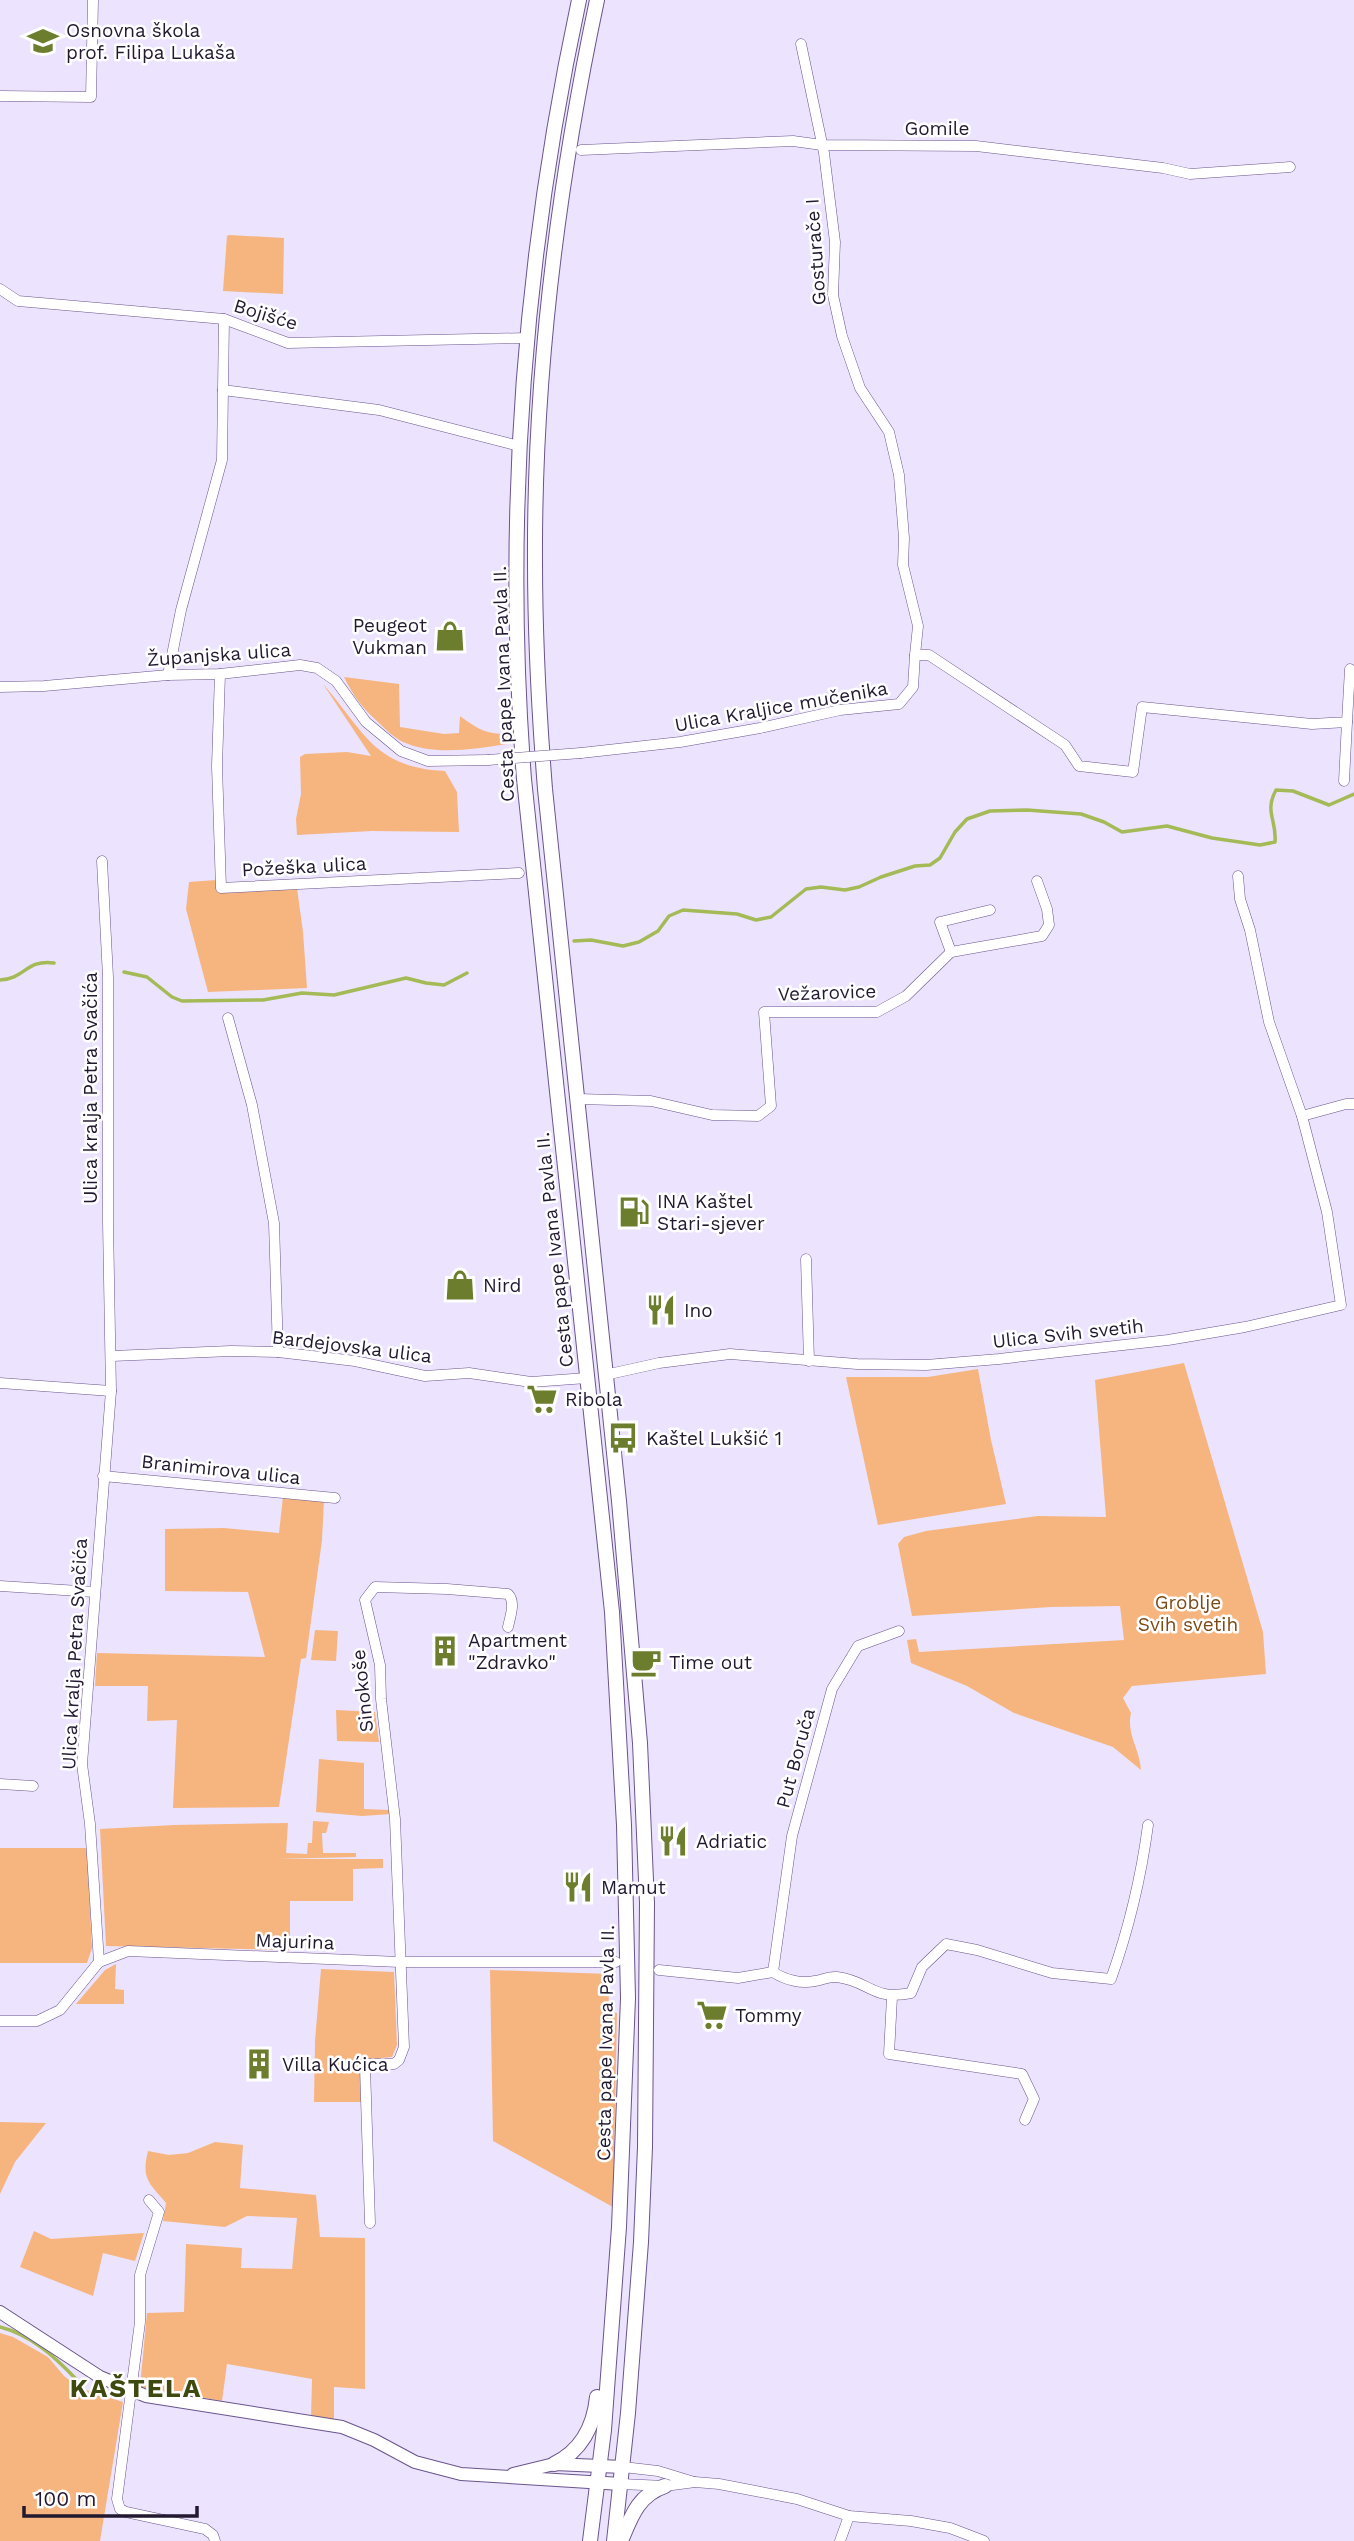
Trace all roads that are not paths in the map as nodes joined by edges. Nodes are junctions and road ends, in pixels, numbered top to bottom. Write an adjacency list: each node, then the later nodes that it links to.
1 (93, 0): 5 (street)
2 (579, 0): 11 (main road, Cesta pape Ivana Pavla II.)
3 (597, 0): 29 (main road, Cesta pape Ivana Pavla II.)
4 (801, 44): 6 (street, Gosturače I)
5 (0, 96)
6 (822, 145): 7 (street, Gomile); 8 (street, Gomile); 14 (street, Gosturače I)
7 (581, 150)
8 (1290, 167)
9 (0, 289): 10 (street, Bojišće)
10 (224, 319): 11 (street, Bojišće); 12 (street)
11 (526, 338): 13 (main road, Cesta pape Ivana Pavla II.)
12 (223, 390): 13 (street); 17 (street)
13 (519, 446): 37 (main road, Cesta pape Ivana Pavla II.)
14 (915, 655): 19 (street); 20 (street, Ulica Kraljice mučenika, bridge)
15 (1350, 669): 19 (street)
16 (220, 674): 17 (street, Županjska ulica); 20 (street, Županjska ulica); 23 (street, Požeška ulica)
17 (168, 675): 18 (street, Županjska ulica)
18 (0, 687)
19 (1347, 722): 21 (street)
20 (488, 760)
21 (1343, 781)
22 (102, 861): 34 (street, Ulica kralja Petra Svačića)
23 (519, 873)
24 (1238, 876): 31 (street, Ulica Svih svetih)
25 (1037, 881): 27 (street)
26 (990, 909): 27 (street)
27 (951, 952): 29 (street, Vežarovice)
28 (228, 1018): 33 (street)
29 (578, 1099): 36 (main road, Cesta pape Ivana Pavla II.)
30 (1354, 1104): 31 (street)
31 (1302, 1116): 35 (street, Ulica Svih svetih)
32 (806, 1259): 35 (street)
33 (278, 1352): 34 (street, Bardejovska ulica); 37 (street, Bardejovska ulica)
34 (112, 1356): 39 (street)
35 (809, 1361): 36 (street, Ulica Svih svetih)
36 (605, 1375): 64 (main road, Cesta pape Ivana Pavla II.)
37 (587, 1378): 60 (main road, Cesta pape Ivana Pavla II.)
38 (0, 1383): 39 (street)
39 (111, 1391): 40 (street, Ulica kralja Petra Svačića)
40 (103, 1476): 41 (street, Branimirova ulica); 43 (street, Ulica kralja Petra Svačića)
41 (335, 1499)
42 (0, 1586): 43 (street)
43 (95, 1592): 49 (street, Ulica kralja Petra Svačića)
44 (508, 1628): 50 (street, Sinokoše)
45 (899, 1631): 53 (street, Put Boruča)
46 (0, 1784): 47 (street)
47 (33, 1786)
48 (1148, 1825): 54 (street)
49 (99, 1962): 50 (street, Majurina); 55 (street)
50 (400, 1962): 51 (street, Majurina); 58 (street)
51 (616, 1962)
52 (659, 1970): 53 (street)
53 (773, 1972): 54 (street)
54 (892, 1997): 56 (street)
55 (0, 2021)
56 (1025, 2120)
57 (149, 2200): 61 (street)
58 (370, 2223)
59 (0, 2312): 61 (street)
60 (609, 2366): 62 (main road); 63 (main road, Cesta pape Ivana Pavla II.)
61 (132, 2392): 65 (street); 71 (street)
62 (554, 2464): 63 (street); 65 (street)
63 (600, 2465): 64 (street); 66 (main road, Cesta pape Ivana Pavla II.)
64 (623, 2467): 67 (street); 68 (main road, Cesta pape Ivana Pavla II.)
65 (506, 2476): 66 (street)
66 (597, 2482): 68 (street); 72 (main road, Cesta pape Ivana Pavla II.)
67 (695, 2482): 69 (street); 70 (street)
68 (621, 2484): 69 (street); 73 (main road, Cesta pape Ivana Pavla II.)
69 (665, 2486): 74 (main road)
70 (849, 2516): 75 (street); 76 (street)
71 (215, 2541)
72 (590, 2541)
73 (614, 2541)
74 (621, 2541)
75 (840, 2541)
76 (984, 2541)

